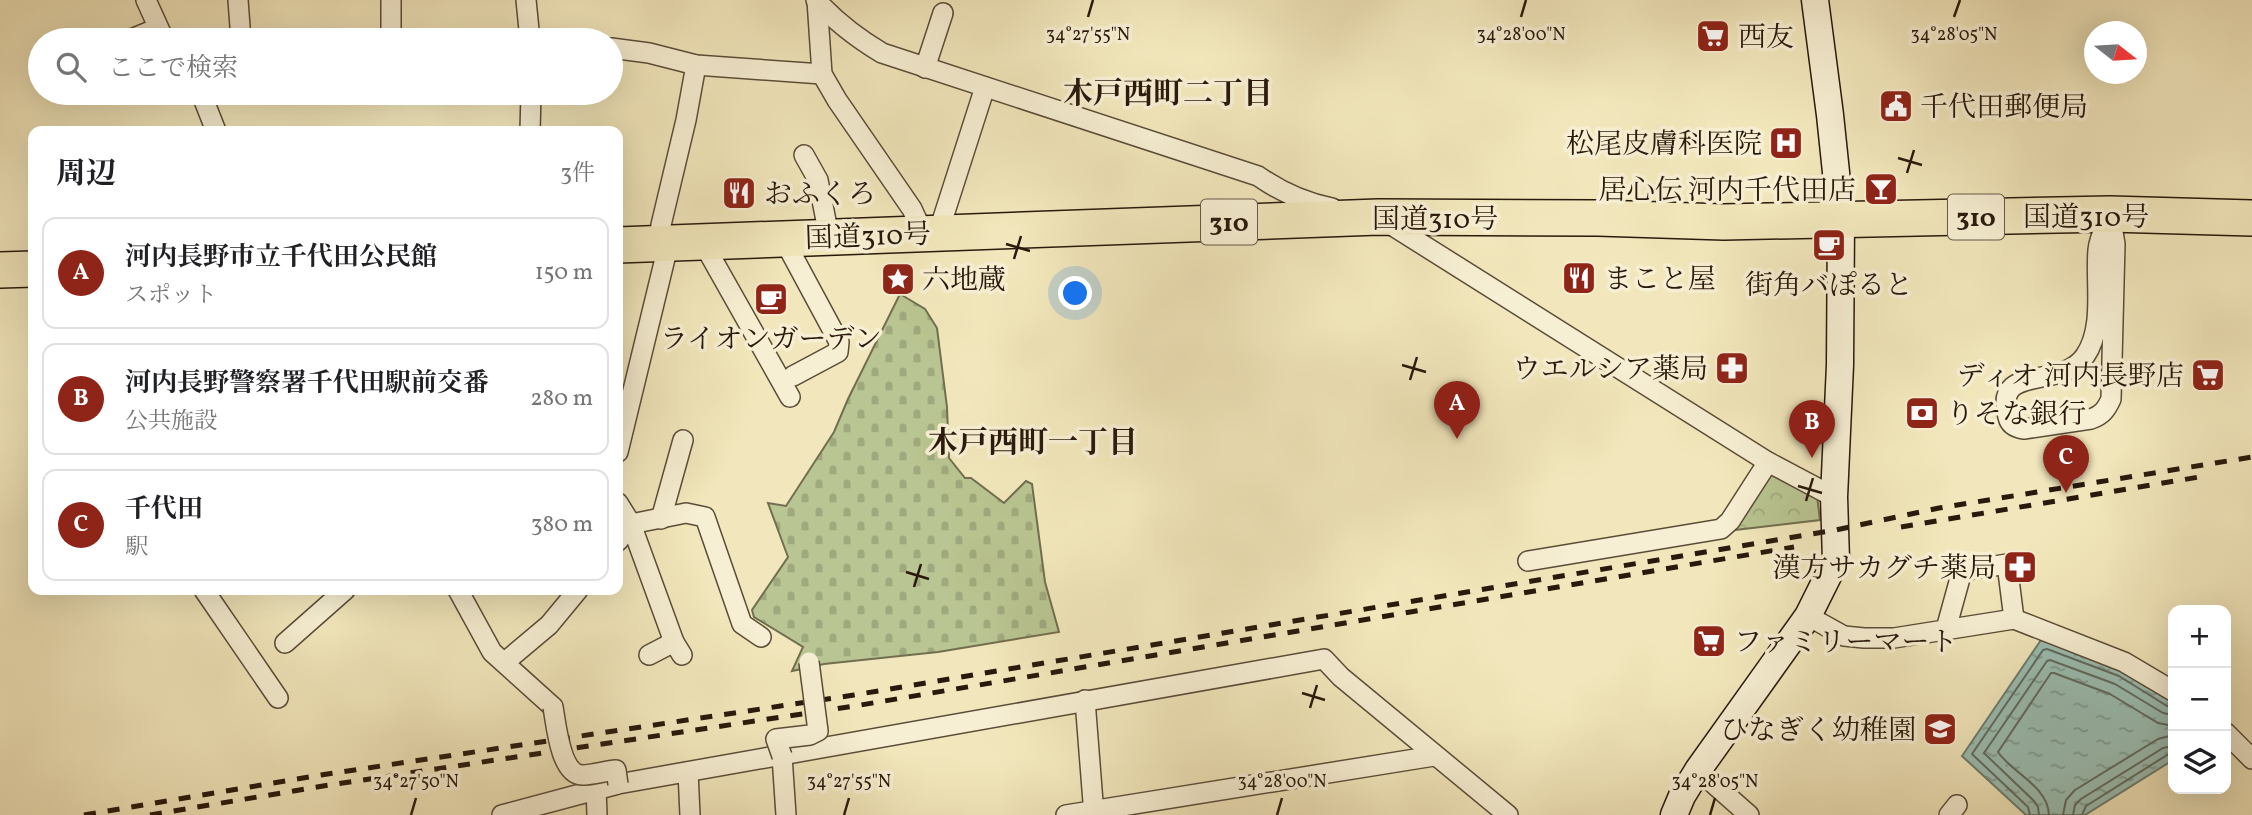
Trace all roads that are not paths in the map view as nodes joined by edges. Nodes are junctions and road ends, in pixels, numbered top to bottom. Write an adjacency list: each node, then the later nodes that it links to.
1 (146, 0): 8 (street)
2 (238, 0): 9 (street)
3 (391, 0): 10 (street)
4 (526, 0): 11 (street)
5 (816, 0): 14 (street); 15 (street)
6 (1815, 0): 25 (street)
7 (943, 13): 14 (street)
8 (159, 28)
9 (240, 28)
10 (391, 28)
11 (529, 28)
12 (623, 50): 13 (street)
13 (696, 65): 15 (street); 29 (street)
14 (925, 68): 16 (street)
15 (822, 74): 26 (street)
16 (985, 87): 23 (street); 26 (street)
17 (206, 105): 19 (street)
18 (531, 105): 20 (street)
19 (214, 126)
20 (530, 126)
21 (804, 155): 27 (street)
22 (2110, 214): 22 (street); 24 (highway, 国道310号 / 310); 25 (highway, 国道310号 / 310)
23 (1378, 217): 25 (highway, 国道310号 / 310); 26 (highway, 国道310号 / 310); 37 (street)
24 (2252, 218)
25 (1841, 220): 38 (street)
26 (933, 232): 27 (highway, 国道310号 / 310)
27 (829, 236): 28 (highway, 国道310号 / 310)
28 (783, 238): 29 (highway, 国道310号 / 310); 33 (street)
29 (677, 242): 30 (highway, 国道310号 / 310); 34 (street); 35 (street)
30 (623, 245)
31 (28, 269): 32 (highway)
32 (0, 270)
33 (793, 376)
34 (790, 397)
35 (623, 434)
36 (684, 440): 40 (street)
37 (1768, 461): 38 (street); 43 (street)
38 (1834, 497): 48 (street)
39 (623, 511): 41 (street)
40 (661, 519): 41 (street); 51 (street)
41 (631, 524): 42 (street); 53 (street)
42 (623, 534)
43 (1528, 561)
44 (207, 595): 57 (street)
45 (339, 595): 52 (street)
46 (461, 595): 54 (street)
47 (574, 595): 54 (street)
48 (1808, 616): 50 (street); 63 (street)
49 (2014, 619): 50 (street); 50 (street); 56 (street)
50 (1946, 629)
51 (761, 637)
52 (285, 643)
53 (649, 654)
54 (505, 662): 65 (street, bridge)
55 (809, 662): 60 (street, bridge)
56 (2168, 688)
57 (278, 698)
58 (1085, 700): 60 (street); 61 (street); 67 (street)
59 (2231, 738): 62 (street)
60 (782, 756): 64 (street); 71 (street)
61 (1434, 756): 67 (street); 73 (street)
62 (2252, 759)
63 (1698, 770): 74 (street); 75 (street)
64 (688, 772): 65 (street); 70 (street)
65 (618, 784): 66 (street)
66 (596, 788): 68 (street); 69 (street)
67 (1094, 813): 72 (street)
68 (503, 815)
69 (597, 815)
70 (690, 815)
71 (786, 815)
72 (1066, 815)
73 (1507, 815)
74 (1674, 815)
75 (1749, 815)

